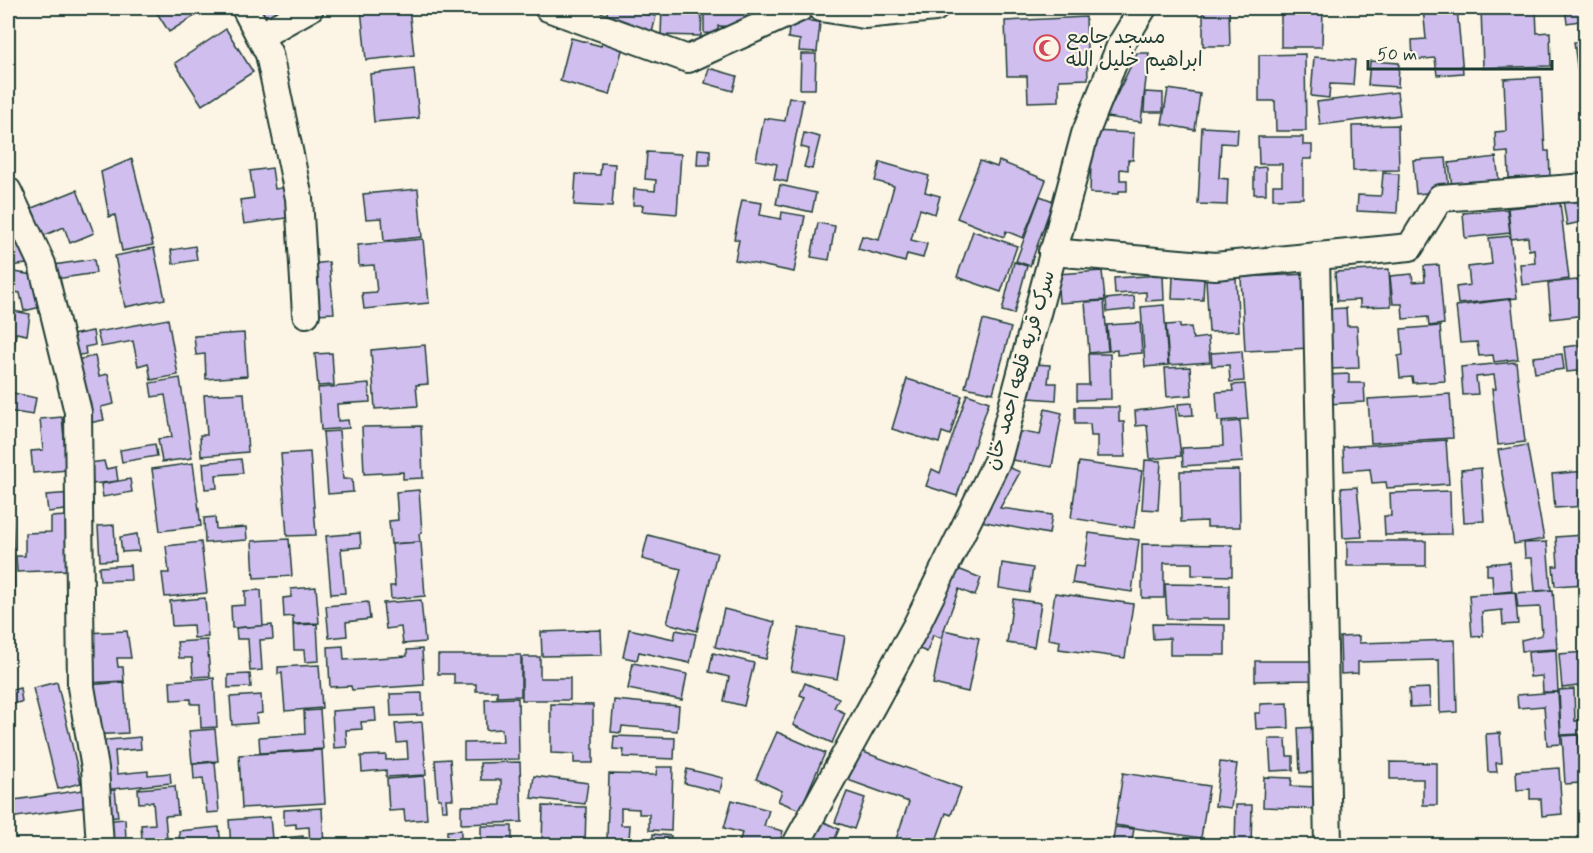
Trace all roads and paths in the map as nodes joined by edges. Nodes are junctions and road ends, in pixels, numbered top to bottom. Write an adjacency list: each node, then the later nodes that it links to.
1 (245, 8): 8 (street)
2 (310, 8): 8 (street)
3 (548, 8): 4 (street)
4 (800, 8)
5 (821, 8): 6 (street)
6 (935, 8)
7 (1143, 8): 11 (street, سرک قریه قلعه احمد خان)
8 (260, 36): 13 (street)
9 (1586, 187): 12 (street)
10 (10, 203): 14 (street)
11 (1052, 252): 12 (street); 15 (street, سرک قریه قلعه احمد خان)
12 (1316, 256): 16 (street)
13 (306, 314)
14 (100, 846)
15 (795, 846)
16 (1328, 846)

